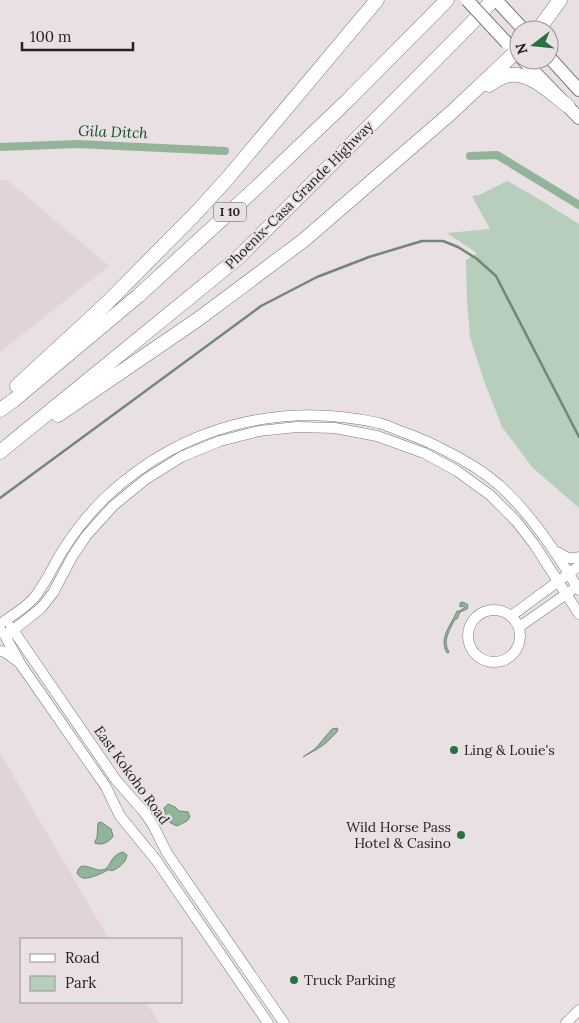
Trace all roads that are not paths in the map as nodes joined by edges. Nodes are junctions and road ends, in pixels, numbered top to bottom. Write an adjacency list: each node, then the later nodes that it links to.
1 (377, 0): 16 (highway)
2 (447, 0): 17 (highway, I 10)
3 (467, 0): 8 (main road, bridge)
4 (494, 0): 6 (main road); 20 (highway, Phoenix-Casa Grande Highway / I 10)
5 (560, 0): 7 (highway)
6 (514, 20)
7 (545, 20)
8 (509, 44)
9 (509, 59): 14 (highway)
10 (559, 68): 12 (main road)
11 (534, 70): 13 (main road)
12 (579, 90)
13 (568, 106): 14 (highway); 15 (main road)
14 (452, 112): 20 (highway)
15 (579, 118)
16 (0, 402)
17 (0, 410)
18 (404, 432): 19 (street); 21 (street); 23 (street)
19 (400, 444): 22 (street); 27 (street)
20 (0, 454)
21 (160, 456): 22 (street); 32 (street)
22 (166, 466): 34 (street)
23 (554, 550): 24 (street); 26 (street)
24 (579, 558)
25 (579, 566): 26 (street)
26 (569, 574): 27 (street); 28 (street)
27 (558, 581): 29 (street); 31 (street)
28 (578, 587): 29 (street)
29 (567, 594): 30 (street); 33 (street)
30 (579, 614)
31 (512, 616): 33 (street); 33 (street)
32 (2, 623): 34 (street, East Kokoho Road)
33 (519, 627)
34 (10, 633): 36 (street, East Kokoho Road); 37 (street, East Kokoho Road)
35 (0, 651): 36 (street)
36 (21, 665): 38 (street, East Kokoho Road)
37 (120, 785): 38 (street); 39 (street, East Kokoho Road)
38 (109, 792): 40 (street, East Kokoho Road)
39 (224, 936): 40 (street); 43 (street, East Kokoho Road)
40 (213, 943): 42 (street, East Kokoho Road)
41 (579, 1010): 44 (street)
42 (268, 1023)
43 (284, 1023)
44 (566, 1023)

